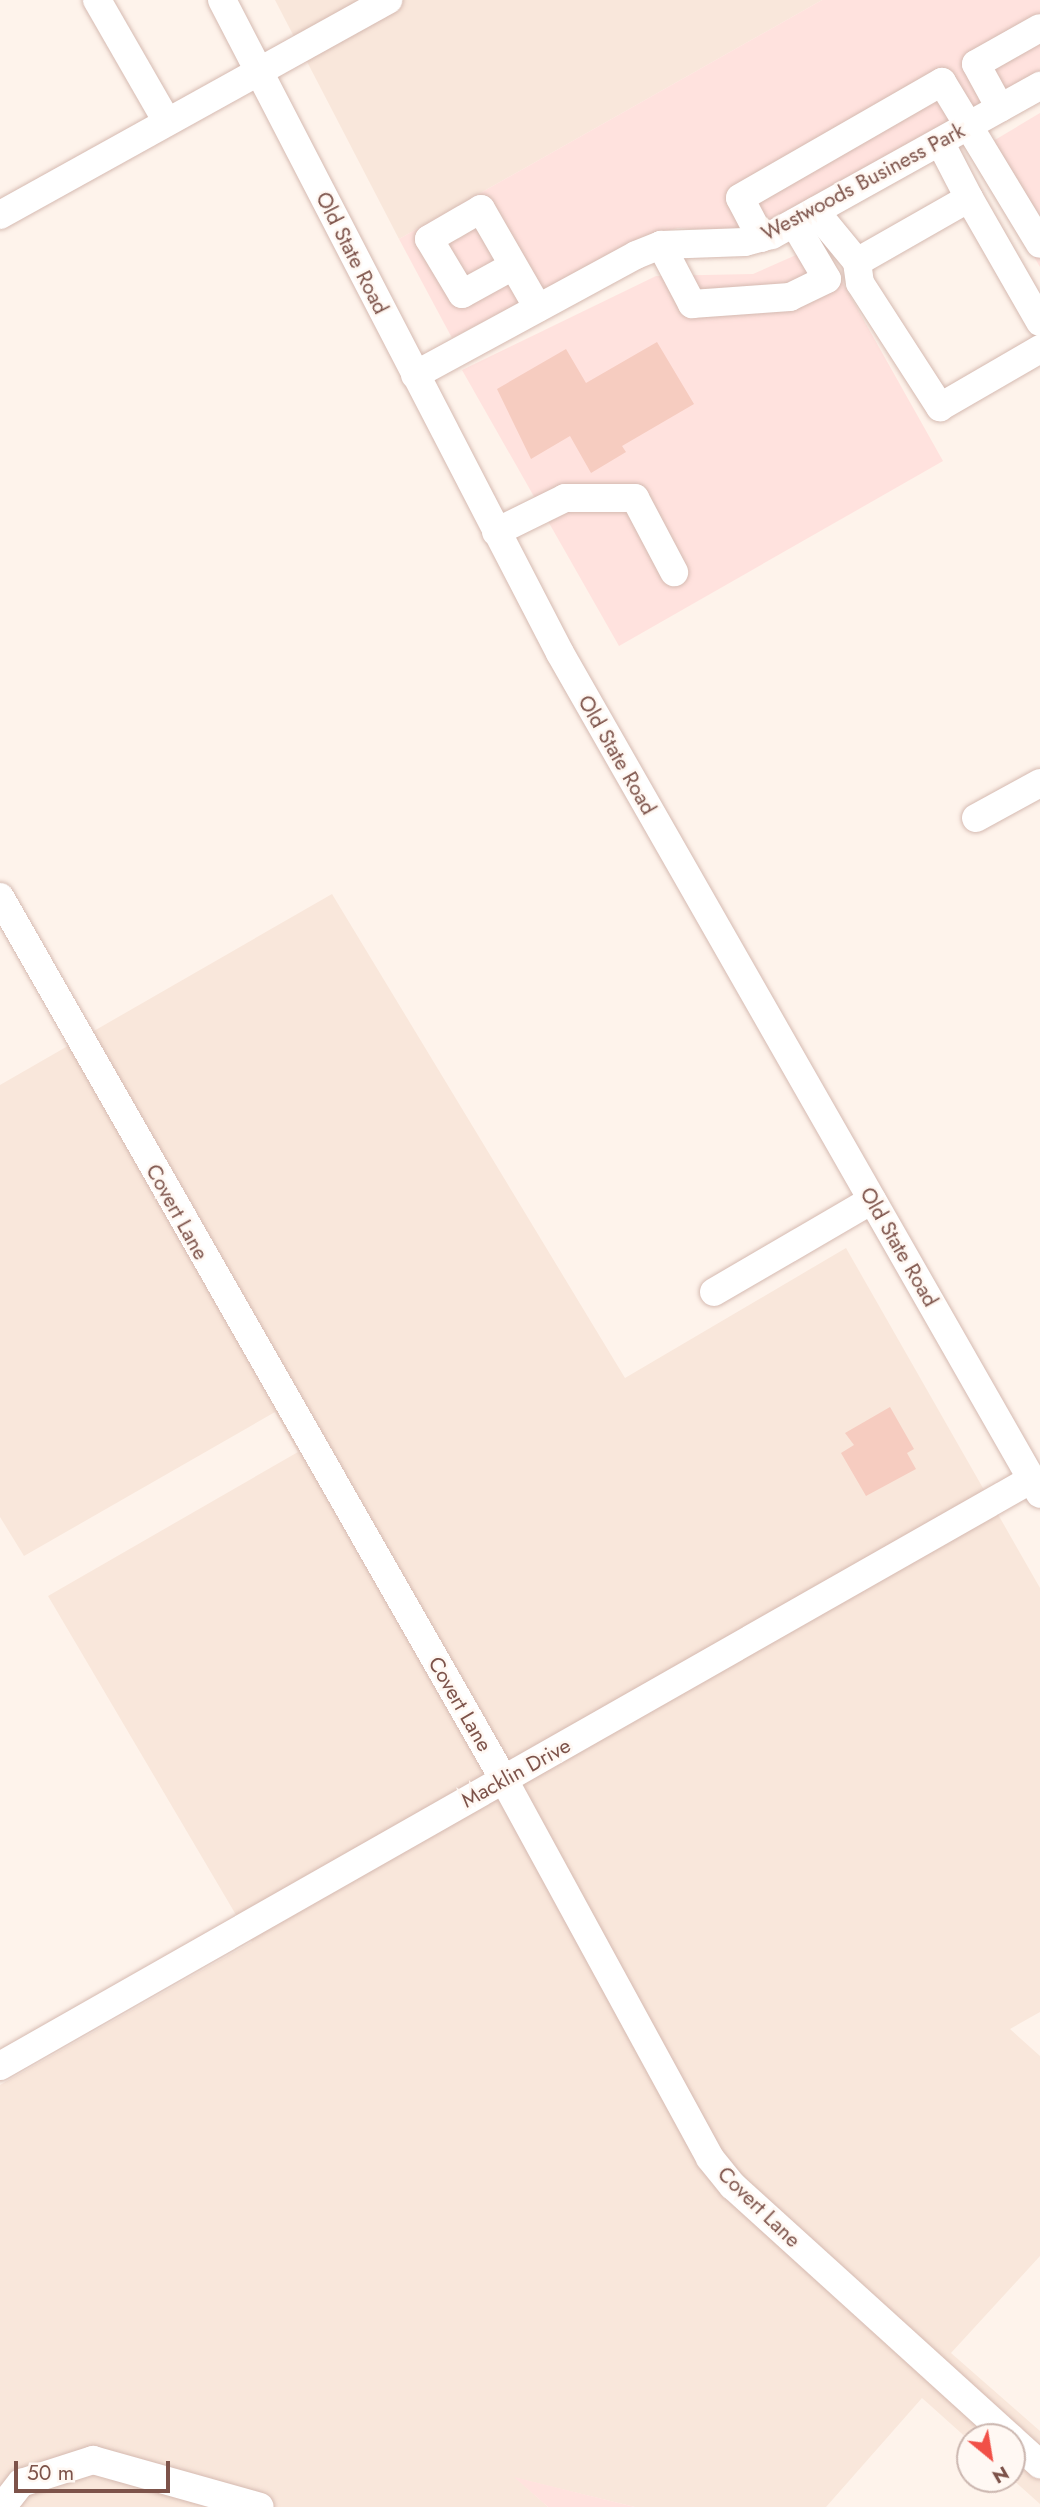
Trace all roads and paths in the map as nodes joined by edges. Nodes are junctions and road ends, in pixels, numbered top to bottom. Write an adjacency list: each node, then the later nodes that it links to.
1 (97, 0): 8 (street)
2 (222, 0): 5 (street, Old State Road)
3 (388, 0): 5 (street)
4 (1040, 28): 7 (street)
5 (258, 70): 8 (street); 22 (street, Old State Road)
6 (1040, 86): 7 (street, Westwoods Business Park)
7 (1000, 108): 9 (street, Westwoods Business Park)
8 (166, 120): 12 (street)
9 (968, 126): 10 (street, Westwoods Business Park); 14 (street); 15 (street)
10 (940, 142): 11 (street); 13 (street, Westwoods Business Park)
11 (969, 198): 17 (street); 20 (street)
12 (0, 215)
13 (804, 217): 14 (street, Westwoods Business Park); 16 (street); 17 (street)
14 (761, 238): 16 (street, Westwoods Business Park)
15 (1040, 244)
16 (661, 245): 19 (street, Westwoods Business Park)
17 (857, 262): 21 (street)
18 (513, 266): 19 (street)
19 (538, 308): 22 (street, Westwoods Business Park)
20 (1040, 322)
21 (1040, 349)
22 (415, 375): 23 (street, Old State Road)
23 (496, 532): 24 (street); 28 (street, Old State Road)
24 (674, 572)
25 (1040, 783): 26 (street)
26 (976, 818)
27 (0, 897): 31 (street, Covert Lane)
28 (872, 1200): 29 (street); 30 (street, Old State Road)
29 (714, 1292)
30 (1036, 1487): 31 (street, Macklin Drive)
31 (505, 1780): 32 (street, Macklin Drive); 33 (street, Covert Lane)
32 (0, 2066)
33 (994, 2423)
34 (1026, 2451): 35 (street, Covert Lane)
35 (1040, 2464)
36 (2, 2500): 37 (street)
37 (260, 2507)

